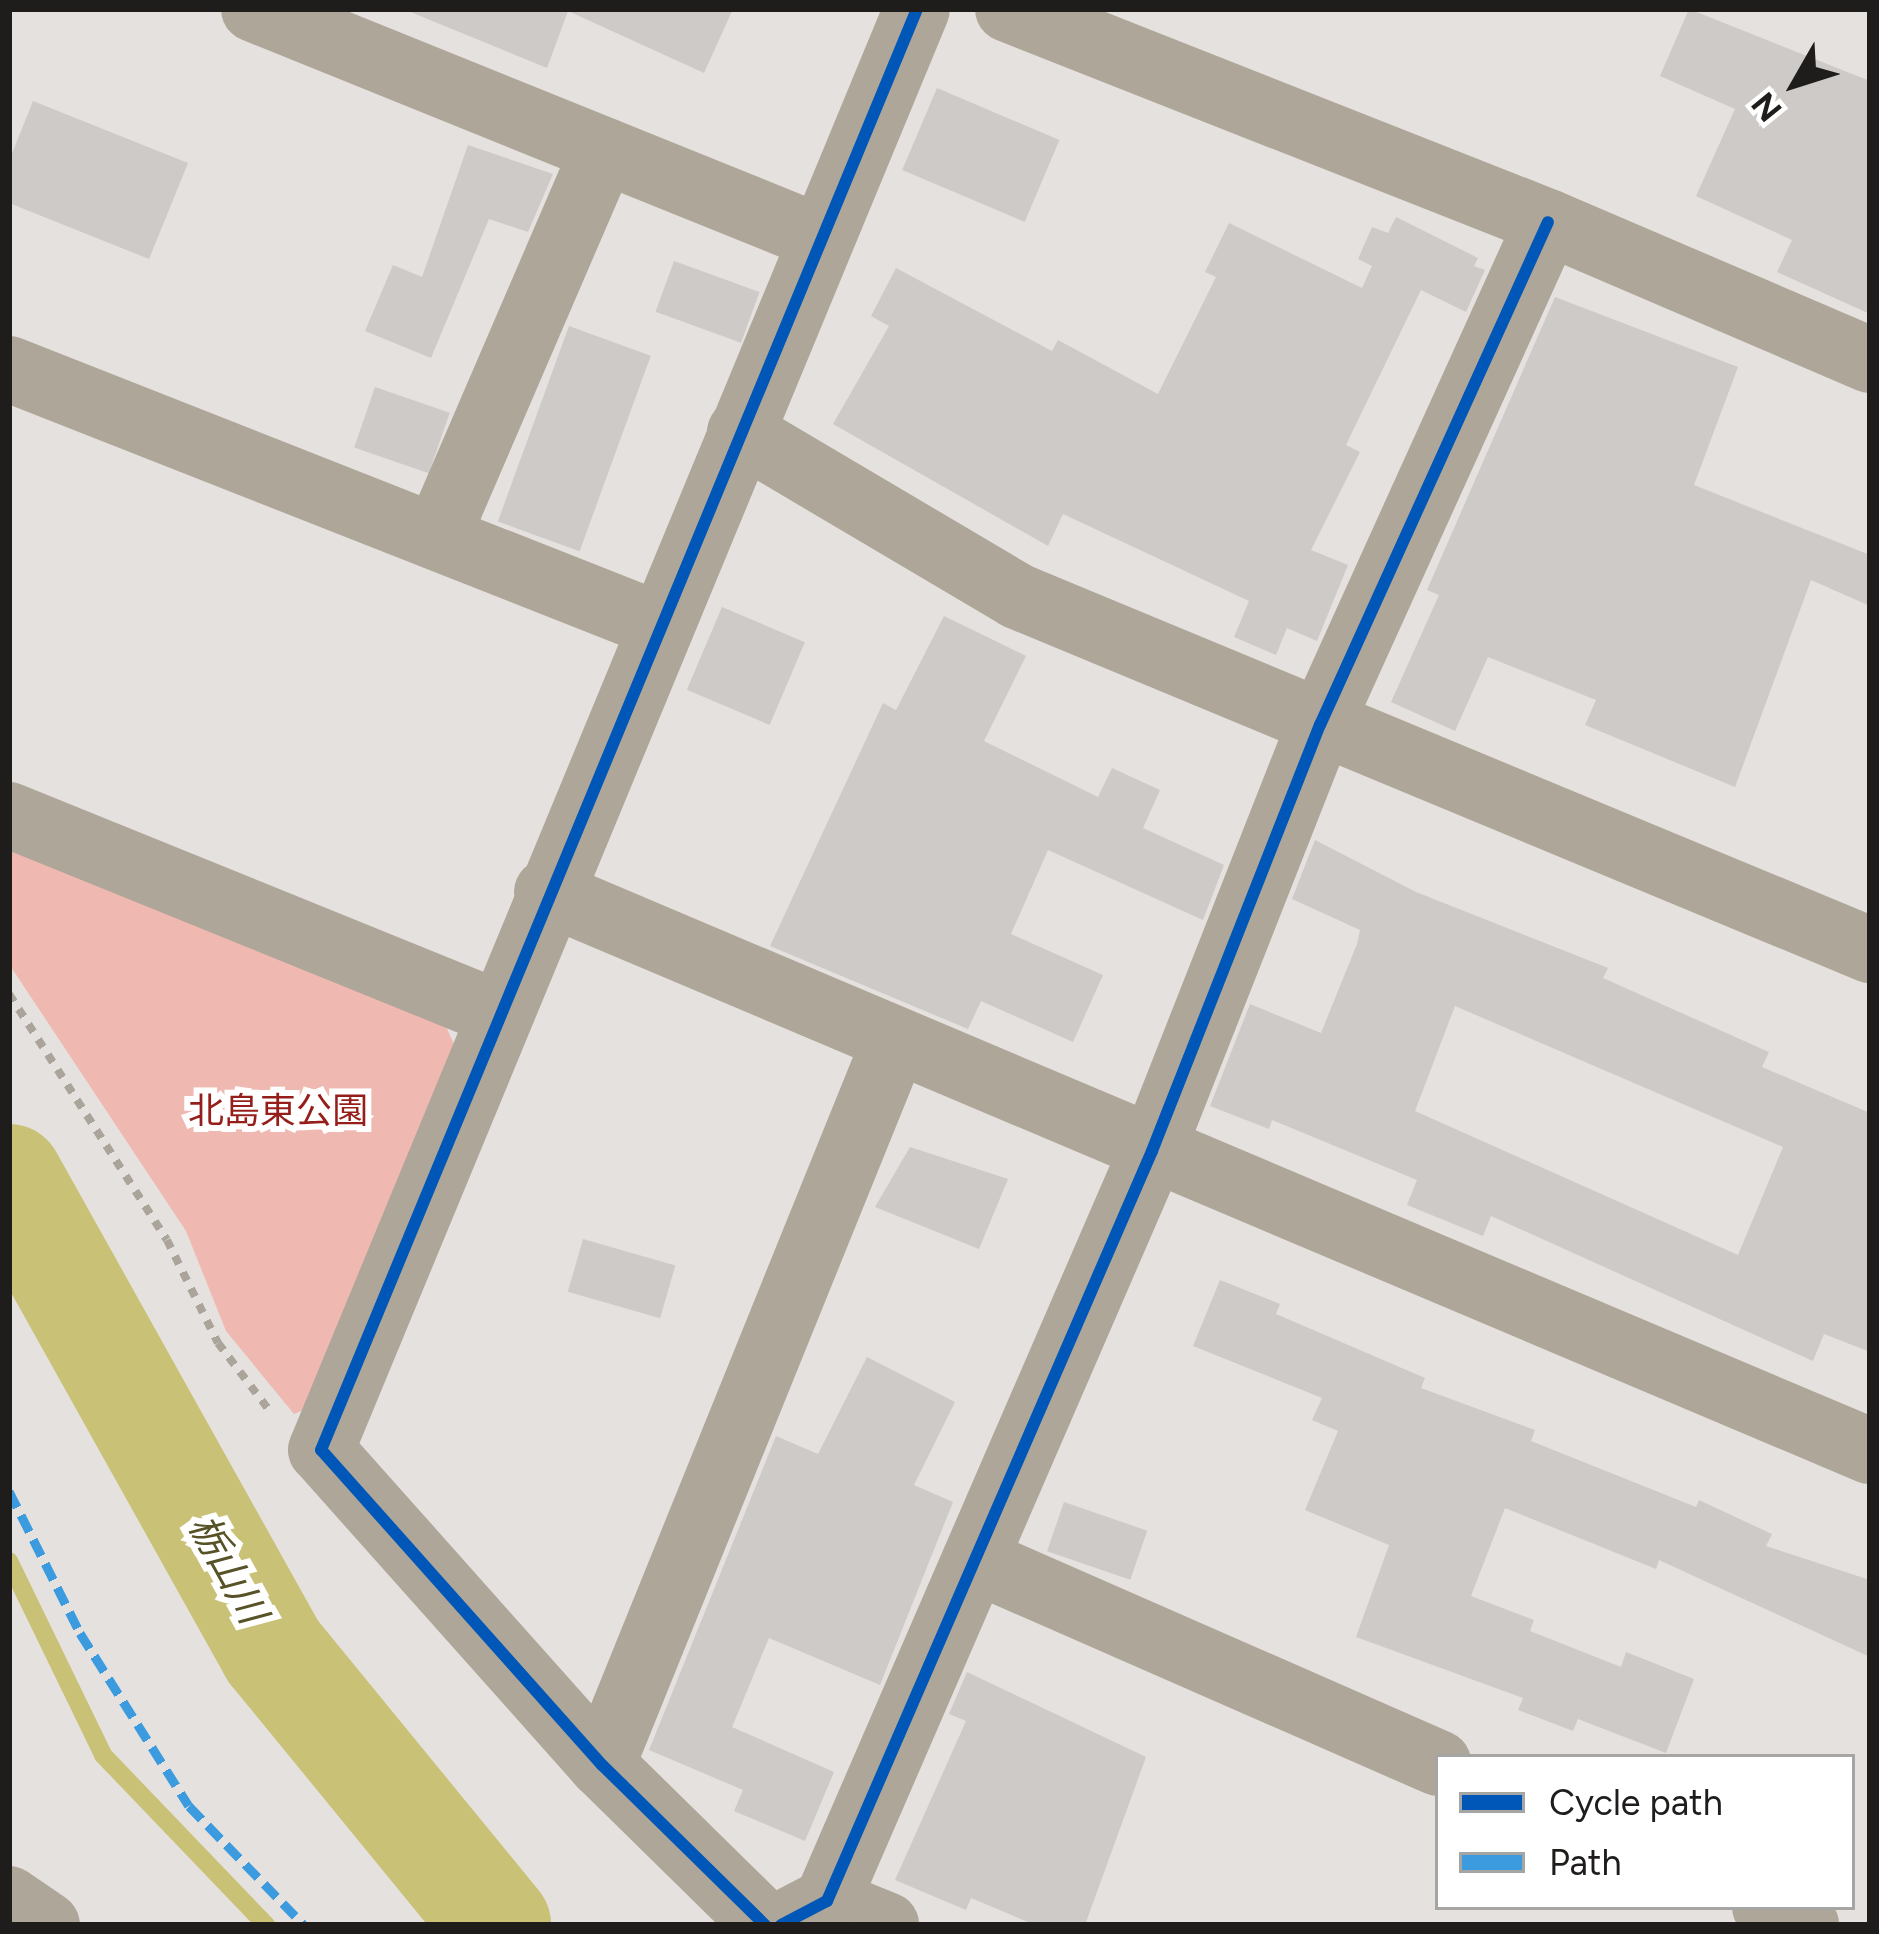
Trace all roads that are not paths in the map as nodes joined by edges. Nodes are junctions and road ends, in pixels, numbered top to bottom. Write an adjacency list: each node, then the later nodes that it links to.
1 (254, 9): 5 (street)
2 (916, 9): 7 (street)
3 (1009, 9): 4 (street)
4 (1098, 27): 6 (street)
5 (604, 150): 7 (street); 11 (street)
6 (1548, 221): 8 (street); 13 (street)
7 (821, 238): 10 (street)
8 (1870, 360)
9 (9, 369): 11 (street)
10 (740, 432): 12 (street); 13 (street)
11 (437, 537): 12 (street)
12 (659, 626): 15 (street)
13 (1320, 725): 16 (street); 19 (street)
14 (9, 814): 17 (street)
15 (548, 892): 17 (street); 18 (street)
16 (1870, 950)
17 (497, 1013): 23 (street)
18 (895, 1041): 19 (street); 23 (street)
19 (1152, 1151): 20 (street); 21 (street)
20 (1870, 1451)
21 (975, 1560): 22 (street); 26 (street)
22 (1435, 1762)
23 (602, 1765): 28 (street)
24 (9, 1899): 27 (street)
25 (1772, 1910): 29 (street)
26 (831, 1917)
27 (47, 1925)
28 (766, 1925)
29 (1806, 1925)

